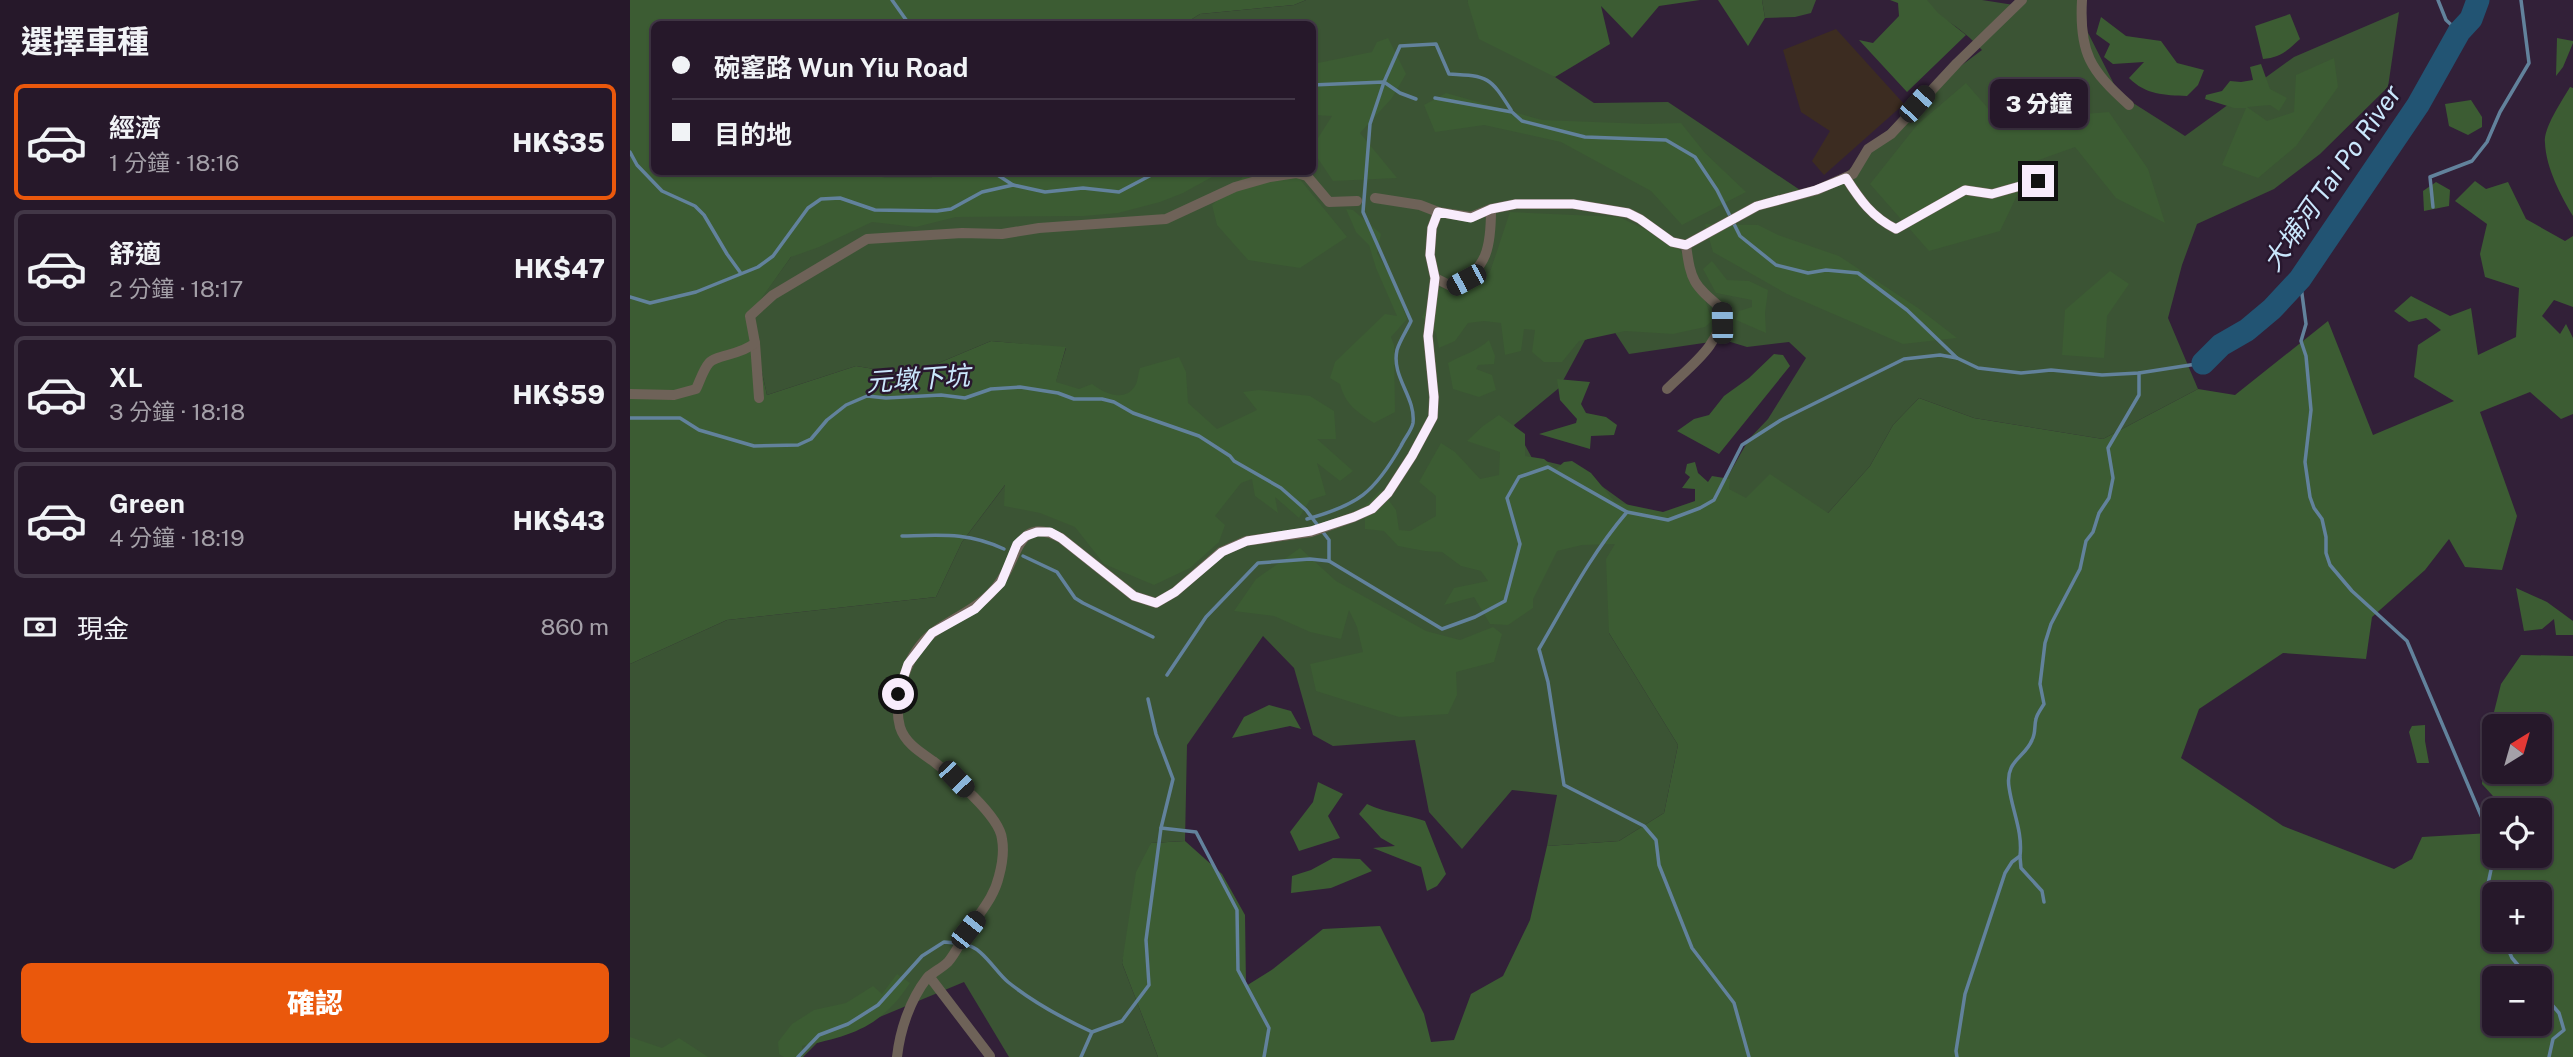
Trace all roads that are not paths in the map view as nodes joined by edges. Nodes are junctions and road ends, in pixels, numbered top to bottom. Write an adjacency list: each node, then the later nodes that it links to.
1 (2022, 0): 6 (street)
2 (2082, 0): 3 (street)
3 (2129, 104)
4 (1280, 175): 14 (street)
5 (1296, 175): 9 (street)
6 (1846, 178): 7 (street); 12 (street)
7 (2038, 181)
8 (1375, 198): 11 (street)
9 (1357, 201)
10 (1491, 209): 11 (street); 12 (street); 13 (street)
11 (1438, 212): 13 (street)
12 (1686, 245): 15 (street)
13 (1435, 278): 18 (street)
14 (755, 342): 16 (street); 17 (street)
15 (1667, 389)
16 (630, 394)
17 (759, 398)
18 (929, 976): 19 (street); 20 (street)
19 (990, 1056)
20 (897, 1057)

